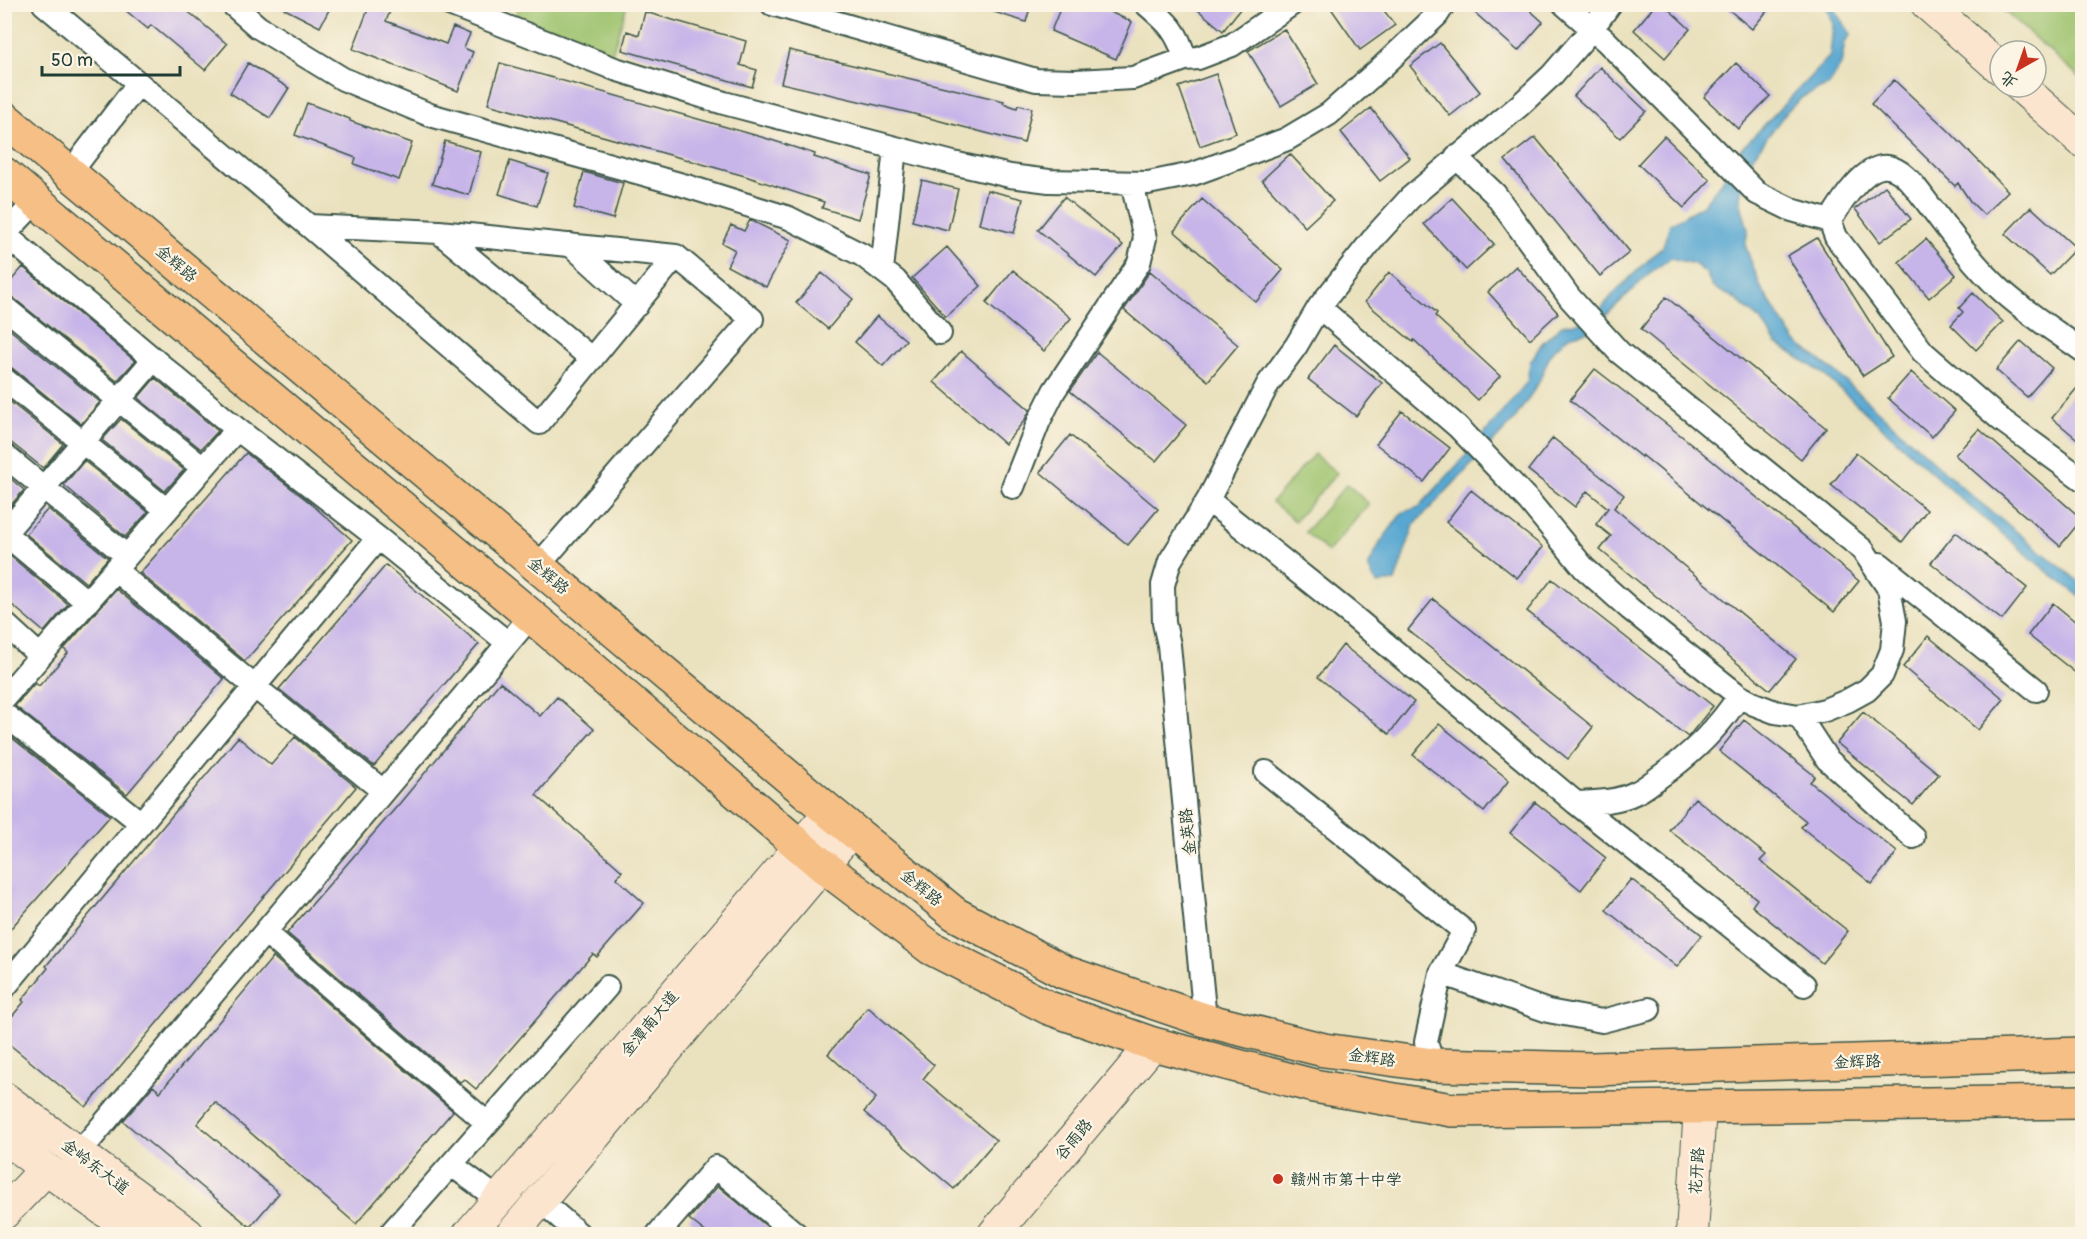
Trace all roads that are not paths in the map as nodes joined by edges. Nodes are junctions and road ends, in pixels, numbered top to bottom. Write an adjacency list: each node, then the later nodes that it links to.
1 (44, 4): 16 (street)
2 (232, 4): 33 (street)
3 (449, 4): 22 (street)
4 (771, 4): 15 (street)
5 (1146, 4): 15 (street)
6 (1292, 4): 15 (street)
7 (1444, 4): 26 (street)
8 (1564, 4): 12 (street)
9 (1610, 4): 12 (street, 金英路)
10 (1927, 4): 14 (main road)
11 (1955, 4): 13 (main road)
12 (1591, 30): 23 (street, 金英路); 28 (street)
13 (1995, 39)
14 (1988, 57)
15 (1185, 59)
16 (138, 84): 24 (street); 29 (street)
17 (2048, 85): 19 (main road)
18 (2035, 99): 21 (main road)
19 (2082, 115)
20 (4, 118): 24 (main road, 金辉路)
21 (2082, 141)
22 (895, 148): 26 (street); 33 (street)
23 (1456, 157): 36 (street, 金英路); 54 (street)
24 (70, 173): 56 (main road, 金辉路)
25 (4, 174): 27 (main road)
26 (1132, 183): 49 (street)
27 (37, 200): 39 (street); 58 (main road)
28 (1830, 221): 38 (street); 47 (street)
29 (309, 226): 30 (street); 40 (street)
30 (439, 232): 31 (street); 40 (street)
31 (570, 245): 32 (street); 34 (street)
32 (676, 256): 34 (street); 56 (street)
33 (882, 270): 37 (street)
34 (637, 305): 40 (street)
35 (4, 308): 42 (street)
36 (1319, 308): 50 (street, 金英路); 64 (street)
37 (940, 333)
38 (2082, 350)
39 (154, 359): 42 (street); 43 (street)
40 (592, 359)
41 (4, 379): 44 (street)
42 (119, 400): 44 (street); 46 (street)
43 (237, 429): 46 (street); 53 (street)
44 (83, 442): 48 (street); 51 (street)
45 (4, 455): 48 (street)
46 (203, 468): 51 (street)
47 (2082, 479)
48 (44, 487): 52 (street); 55 (street)
49 (1013, 487)
50 (1208, 500): 70 (street); 81 (street, 金英路)
51 (167, 510): 55 (street)
52 (5, 534): 57 (street)
53 (378, 538): 60 (street); 62 (street)
54 (1863, 550): 63 (street); 67 (street)
55 (121, 563): 57 (street); 62 (street)
56 (538, 566): 71 (main road, 金辉路)
57 (87, 602): 61 (street)
58 (531, 616): 60 (street); 74 (main road)
59 (4, 623): 61 (street)
60 (508, 643): 69 (street)
61 (40, 656): 65 (street)
62 (255, 687): 69 (street); 72 (street)
63 (2036, 690)
64 (1739, 696): 67 (street); 70 (street)
65 (4, 698)
66 (4, 714): 72 (street)
67 (1799, 716): 73 (street)
68 (1266, 772): 76 (street)
69 (383, 791): 75 (street)
70 (1576, 803): 77 (street)
71 (841, 821): 74 (main road, 金潭南大道); 81 (main road, 金辉路)
72 (141, 823): 79 (street)
73 (1913, 837)
74 (811, 855): 82 (main road); 93 (main road, 金潭南大道); 94 (main road, 金潭南大道)
75 (265, 932): 88 (street); 90 (street)
76 (1440, 974): 80 (street); 84 (street)
77 (1804, 985)
78 (607, 987): 88 (street)
79 (4, 988)
80 (1649, 1009)
81 (1205, 1020): 84 (main road, 金辉路)
82 (1153, 1044): 87 (main road); 105 (main road, 谷雨路)
83 (2082, 1054): 84 (main road, 金辉路)
84 (1433, 1065)
85 (4, 1098): 90 (main road, 金岭东大道)
86 (2082, 1102): 87 (main road)
87 (1700, 1107): 106 (main road, 花开路)
88 (487, 1123): 91 (street)
89 (4, 1137): 92 (main road, 金岭东大道)
90 (79, 1153): 96 (main road, 金岭东大道)
91 (452, 1165): 93 (street); 100 (street)
92 (46, 1169): 95 (main road); 98 (main road, 金岭东大道)
93 (499, 1200): 101 (main road, 金潭南大道)
94 (541, 1201): 102 (main road, 金潭南大道); 103 (street)
95 (4, 1213)
96 (154, 1224): 99 (main road, 金岭东大道)
97 (669, 1230): 104 (street)
98 (138, 1234)
99 (188, 1234)
100 (390, 1234)
101 (470, 1234)
102 (512, 1234)
103 (579, 1234)
104 (796, 1234)
105 (994, 1234)
106 (1692, 1234)

